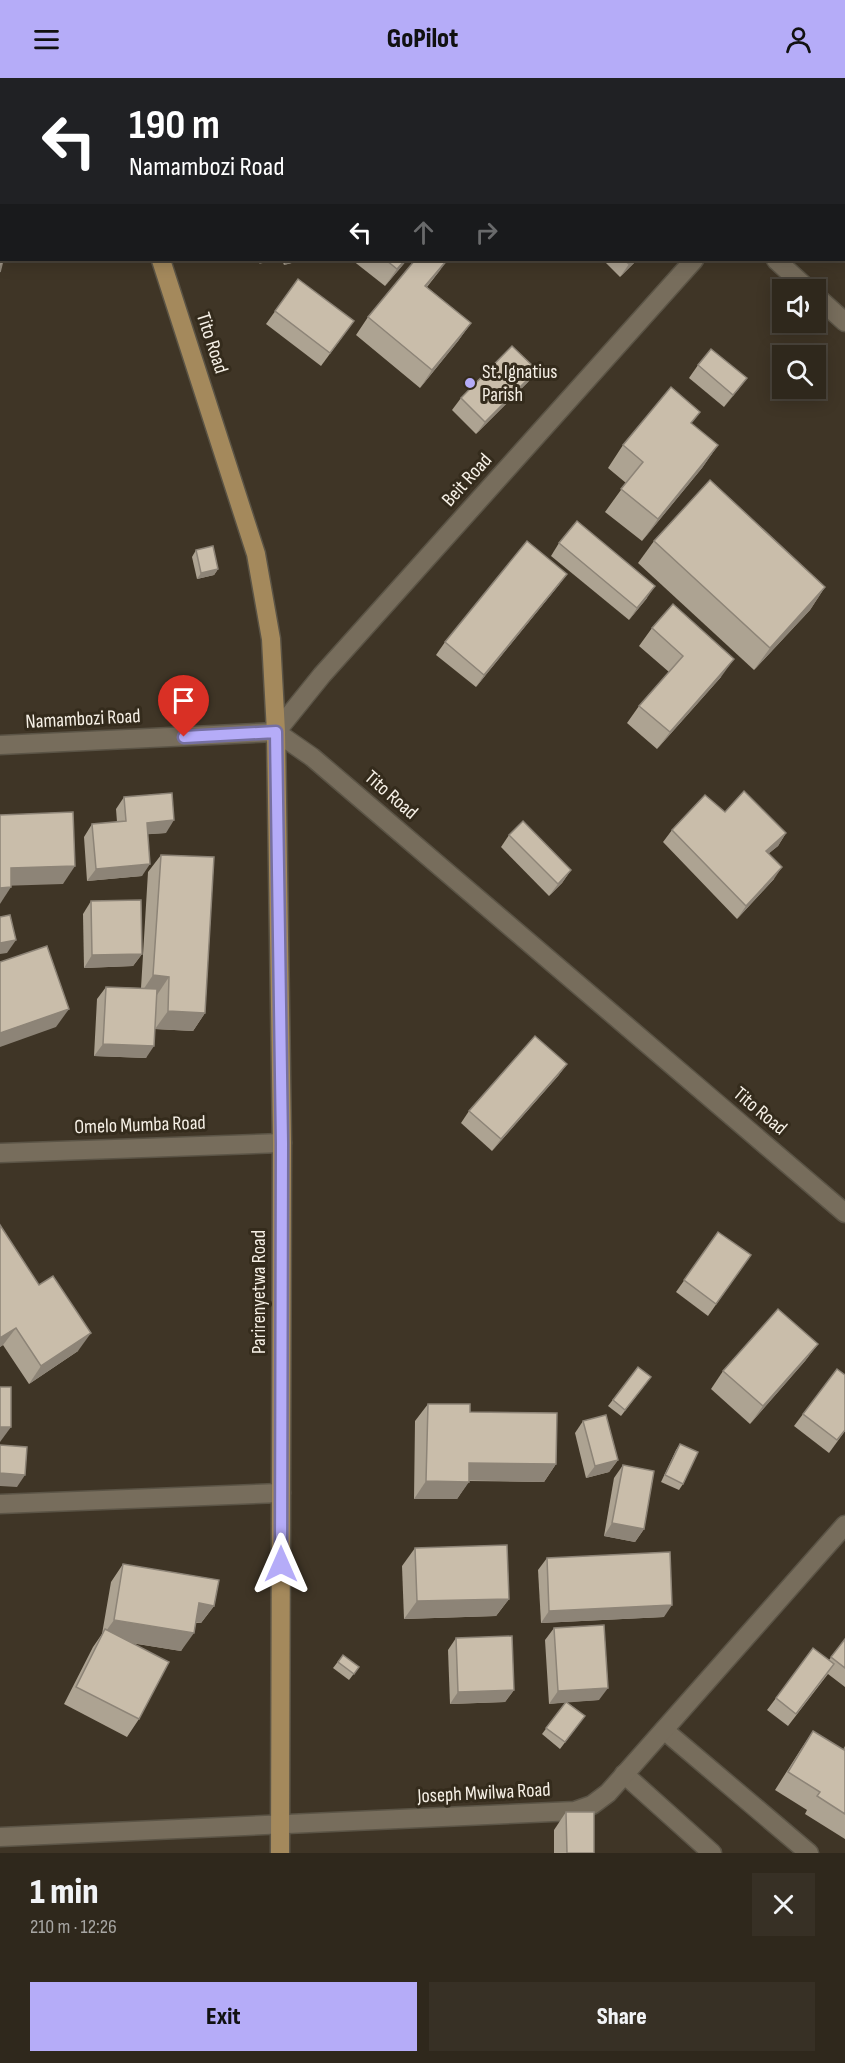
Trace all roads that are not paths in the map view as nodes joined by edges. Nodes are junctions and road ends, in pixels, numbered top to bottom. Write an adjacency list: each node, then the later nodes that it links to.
1 (161, 261): 7 (main road, Tito Road)
2 (693, 261): 7 (street, Beit Road)
3 (777, 261): 4 (street)
4 (797, 279)
5 (826, 305): 6 (street)
6 (845, 322)
7 (276, 732): 8 (street, Namambozi Road); 9 (main road, Parirenyetwa Road); 11 (street, Tito Road)
8 (0, 746)
9 (282, 1143): 10 (street, Omelo Mumba Road); 12 (main road, Parirenyetwa Road)
10 (0, 1153)
11 (845, 1213)
12 (281, 1493): 13 (street); 17 (main road, Parirenyetwa Road)
13 (0, 1504)
14 (845, 1525): 15 (street, Joseph Mwilwa Road)
15 (664, 1730): 16 (street, Joseph Mwilwa Road); 21 (street)
16 (624, 1774): 17 (street, Joseph Mwilwa Road); 20 (street)
17 (280, 1825): 18 (street, Joseph Mwilwa Road); 19 (main road, Parirenyetwa Road)
18 (0, 1837)
19 (280, 1853)
20 (712, 1853)
21 (809, 1853)

